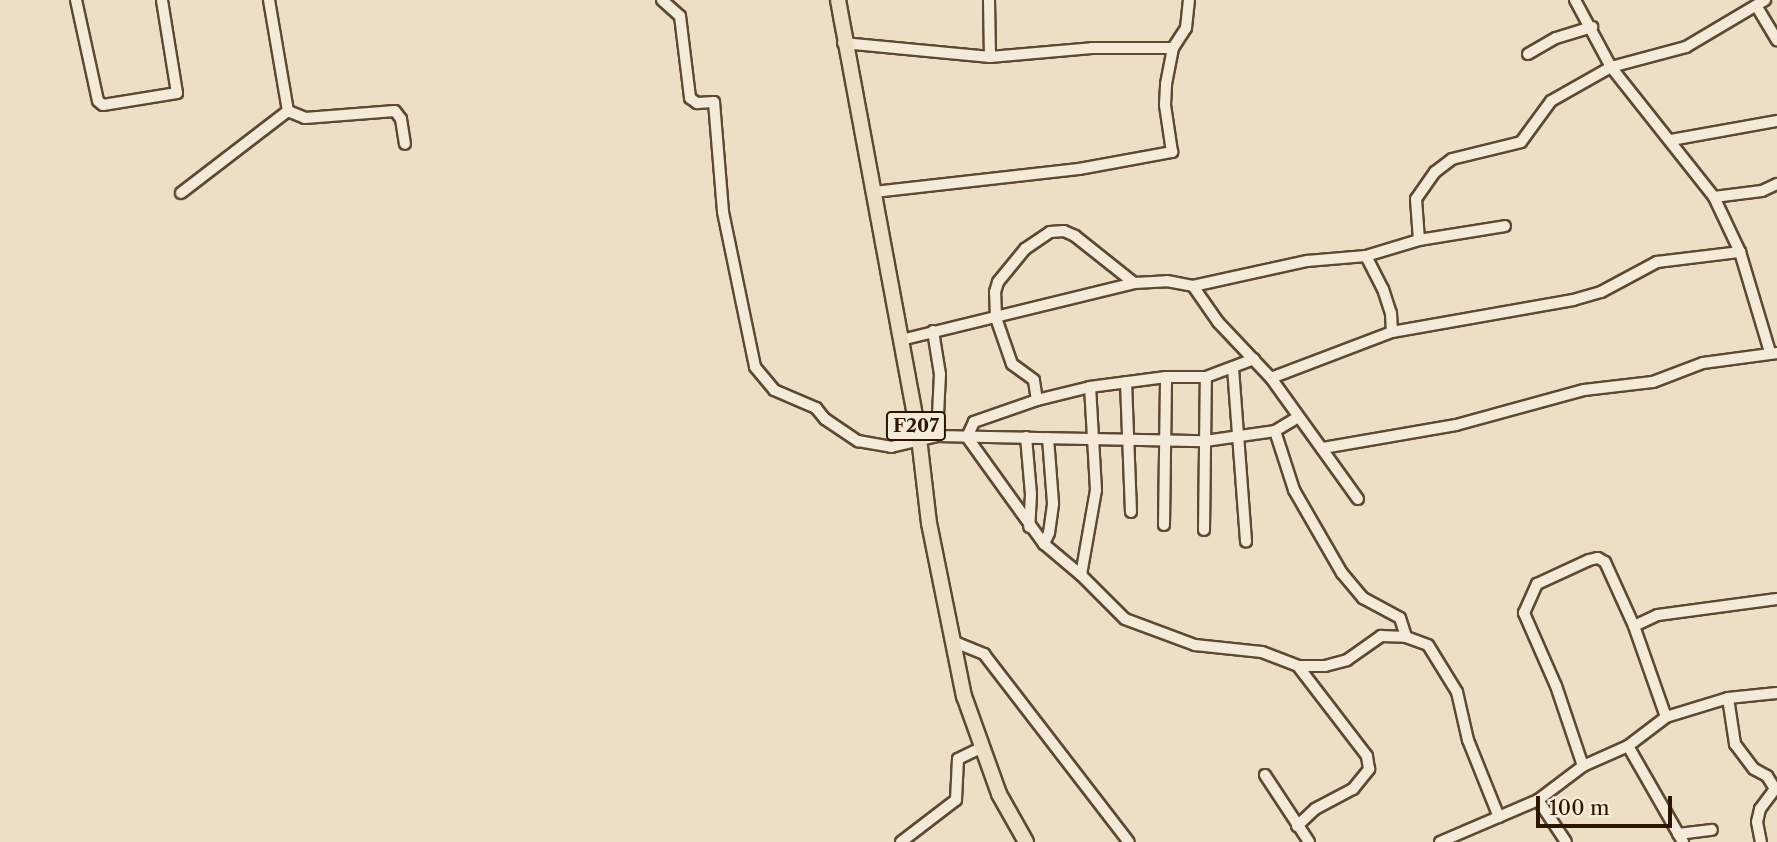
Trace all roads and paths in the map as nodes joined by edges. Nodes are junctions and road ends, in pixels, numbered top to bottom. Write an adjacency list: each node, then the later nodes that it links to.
1 (76, 0): 2 (street)
2 (162, 0)
3 (269, 0): 17 (street)
4 (662, 0): 48 (street)
5 (838, 0): 12 (main road, F207)
6 (989, 0): 15 (street)
7 (1189, 0): 13 (street)
8 (1575, 0): 10 (street)
9 (1761, 3): 11 (street); 16 (street)
10 (1592, 27): 14 (street); 16 (street)
11 (1777, 40)
12 (844, 43): 15 (street); 22 (main road, F207)
13 (1173, 48): 15 (street); 22 (street)
14 (1528, 54)
15 (990, 57)
16 (1611, 67): 19 (street); 26 (street)
17 (288, 111): 20 (street); 23 (street)
18 (1777, 121): 19 (street)
19 (1671, 141): 24 (street)
20 (405, 144)
21 (1777, 184): 24 (street)
22 (874, 192): 34 (main road, F207)
23 (181, 193)
24 (1714, 198): 27 (street)
25 (1505, 226): 26 (street)
26 (1419, 240): 28 (street)
27 (1740, 252): 33 (street); 35 (street)
28 (1366, 256): 30 (street); 33 (street)
29 (1134, 283): 30 (street); 31 (street); 31 (street)
30 (1193, 286): 36 (street)
31 (996, 318): 32 (street); 43 (street)
32 (933, 331): 34 (street); 46 (street)
33 (1392, 332): 40 (street)
34 (901, 340): 48 (main road, F207)
35 (1773, 352): 56 (street)
36 (1254, 359): 37 (street); 40 (street)
37 (1233, 368): 39 (street); 47 (street)
38 (1166, 377): 39 (street); 41 (street); 54 (street)
39 (1206, 377): 55 (street)
40 (1271, 378): 44 (street)
41 (1126, 382): 42 (street); 53 (street)
42 (1090, 387): 43 (street); 52 (street)
43 (1037, 400): 49 (street)
44 (1297, 418): 45 (street); 56 (street)
45 (1275, 431): 47 (street); 67 (street)
46 (937, 436): 48 (street); 49 (street)
47 (1239, 437): 55 (street); 62 (street)
48 (919, 438): 68 (main road, F207)
49 (967, 438): 50 (street); 60 (street)
50 (1026, 438): 51 (street); 60 (street)
51 (1048, 438): 52 (street); 63 (street)
52 (1093, 438): 53 (street); 64 (street)
53 (1129, 439): 54 (street); 58 (street)
54 (1164, 439): 55 (street); 59 (street)
55 (1205, 441): 61 (street)
56 (1323, 448): 57 (street)
57 (1357, 499)
58 (1131, 512)
59 (1164, 525)
60 (1029, 527): 63 (street)
61 (1204, 530)
62 (1246, 542)
63 (1044, 544): 64 (street)
64 (1081, 575): 69 (street)
65 (1777, 599): 66 (street)
66 (1634, 626): 72 (street); 75 (street)
67 (1406, 637): 69 (street); 78 (street)
68 (952, 641): 74 (main road, F207); 84 (street)
69 (1298, 666): 79 (street)
70 (1777, 692): 71 (street)
71 (1728, 698): 72 (street); 88 (street)
72 (1665, 717): 73 (street)
73 (1628, 746): 75 (street); 81 (street)
74 (981, 748): 82 (street); 83 (main road, F207)
75 (1583, 766): 77 (street)
76 (1265, 775): 79 (street)
77 (1538, 800): 78 (street); 87 (street)
78 (1499, 817): 86 (street)
79 (1297, 826): 85 (street)
80 (1712, 830): 81 (street)
81 (1681, 838)
82 (901, 842)
83 (1026, 842)
84 (1129, 842)
85 (1309, 842)
86 (1440, 842)
87 (1566, 842)
88 (1761, 842)

